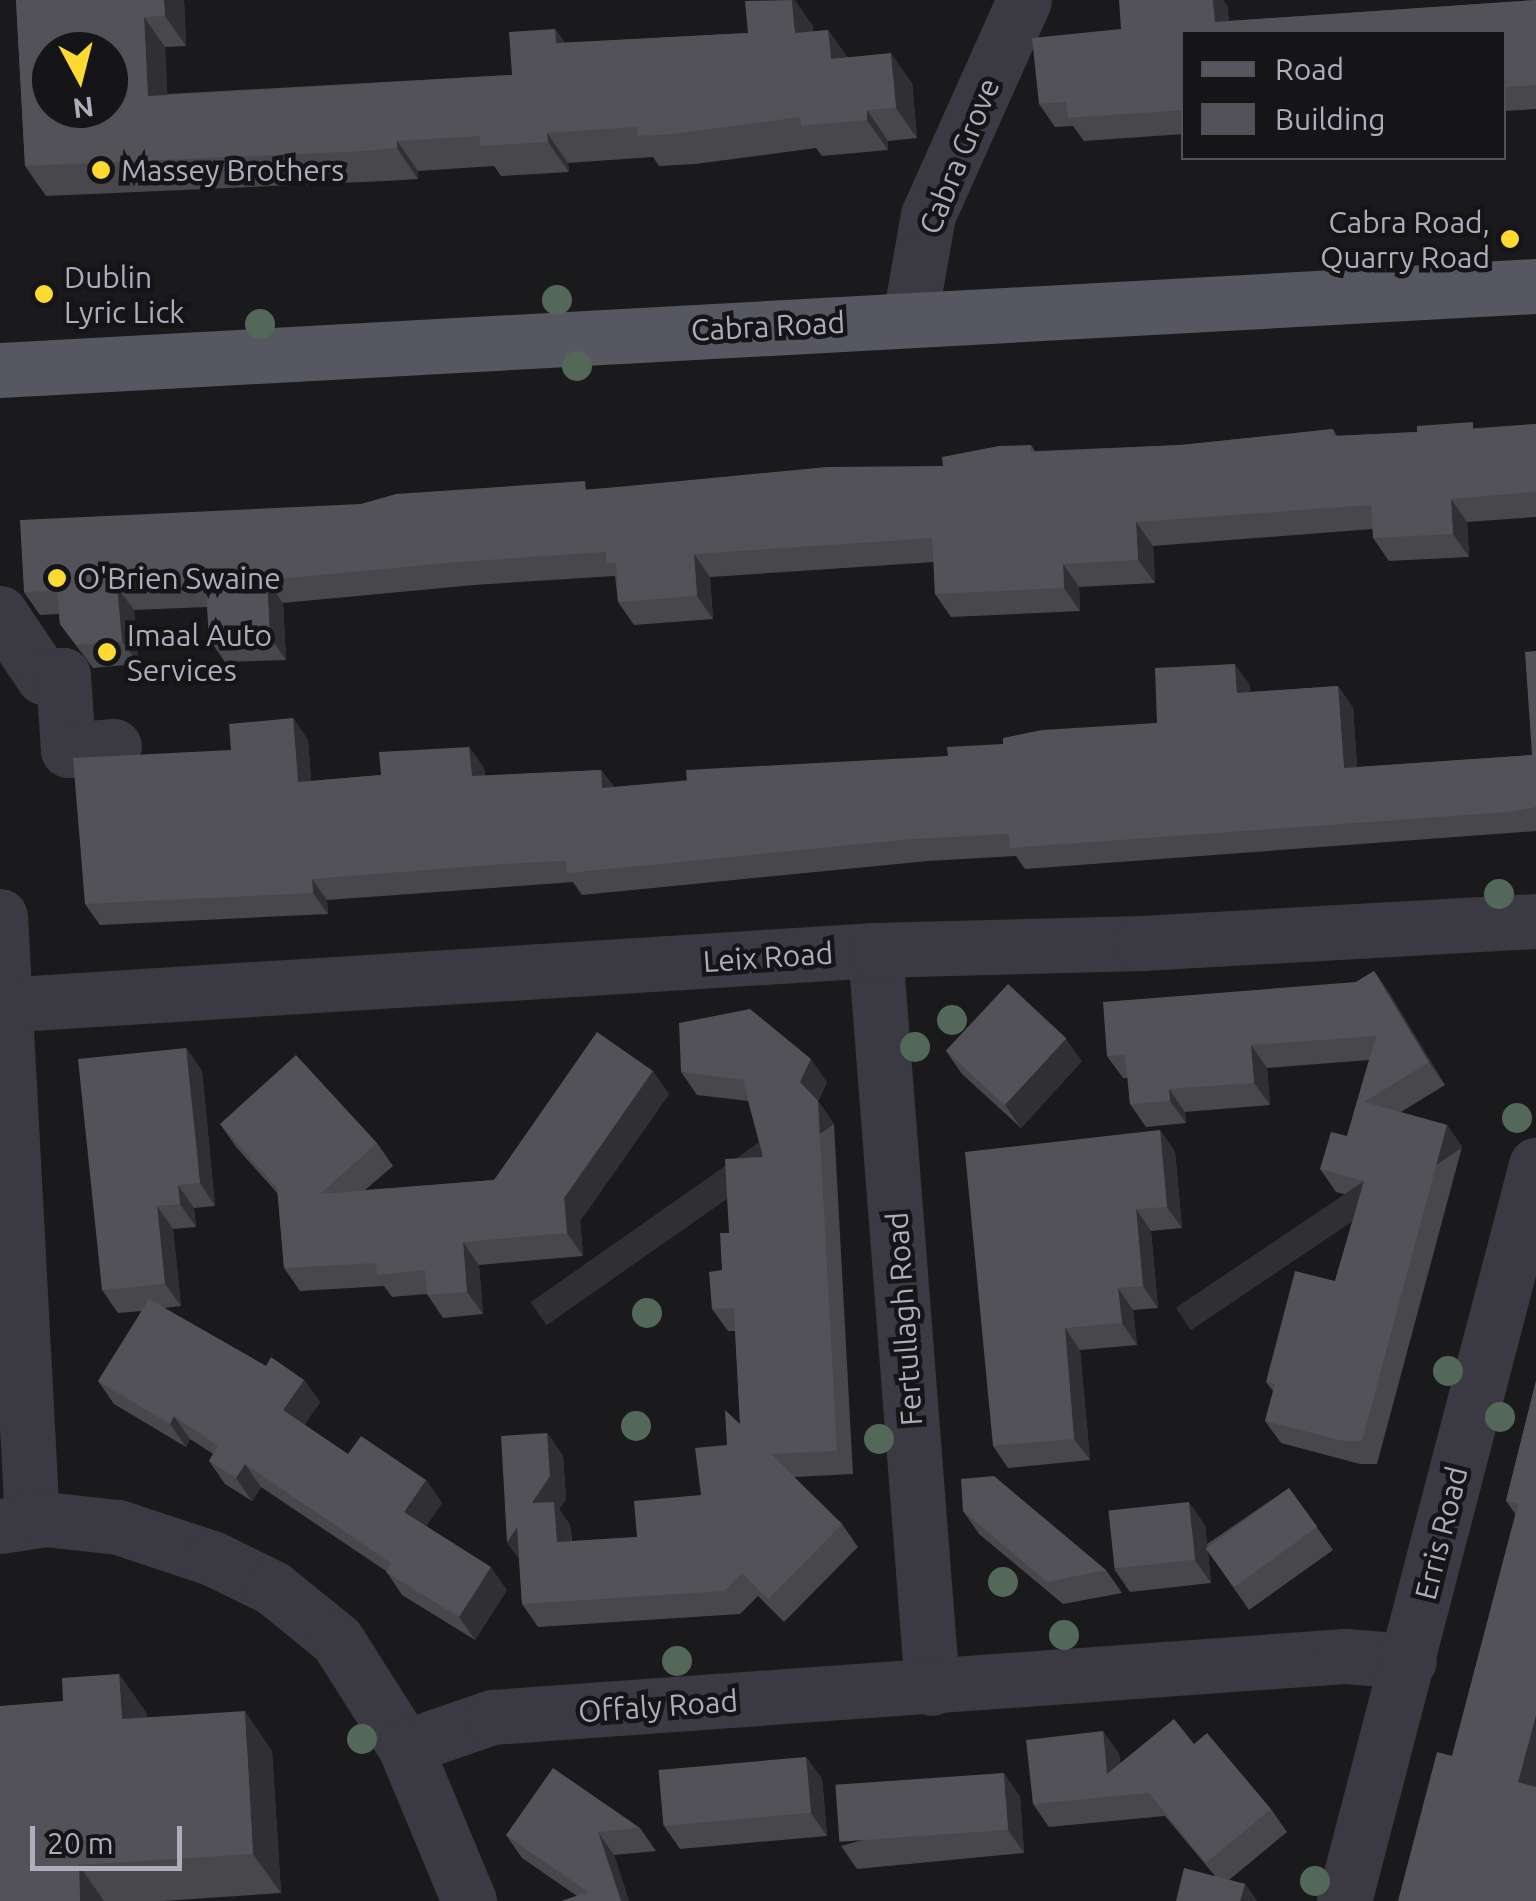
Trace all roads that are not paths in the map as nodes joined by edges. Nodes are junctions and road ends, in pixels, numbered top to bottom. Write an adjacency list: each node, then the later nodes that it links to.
1 (1024, 0): 3 (street, Cabra Grove)
2 (1536, 286): 3 (main road, Cabra Road)
3 (910, 317): 4 (main road, Cabra Road)
4 (0, 370)
5 (0, 613): 6 (street)
6 (114, 746)
7 (0, 916): 10 (street)
8 (1536, 920): 9 (street, Leix Road)
9 (875, 950): 10 (street, Leix Road); 14 (street, Fertullagh Road)
10 (2, 1005): 12 (street)
11 (1536, 1165): 13 (street, Erris Road)
12 (16, 1523): 15 (street)
13 (1408, 1662): 14 (street, Offaly Road); 17 (street, Erris Road)
14 (932, 1688): 15 (street, Offaly Road)
15 (406, 1747): 16 (street)
16 (469, 1901)
17 (1344, 1901)

